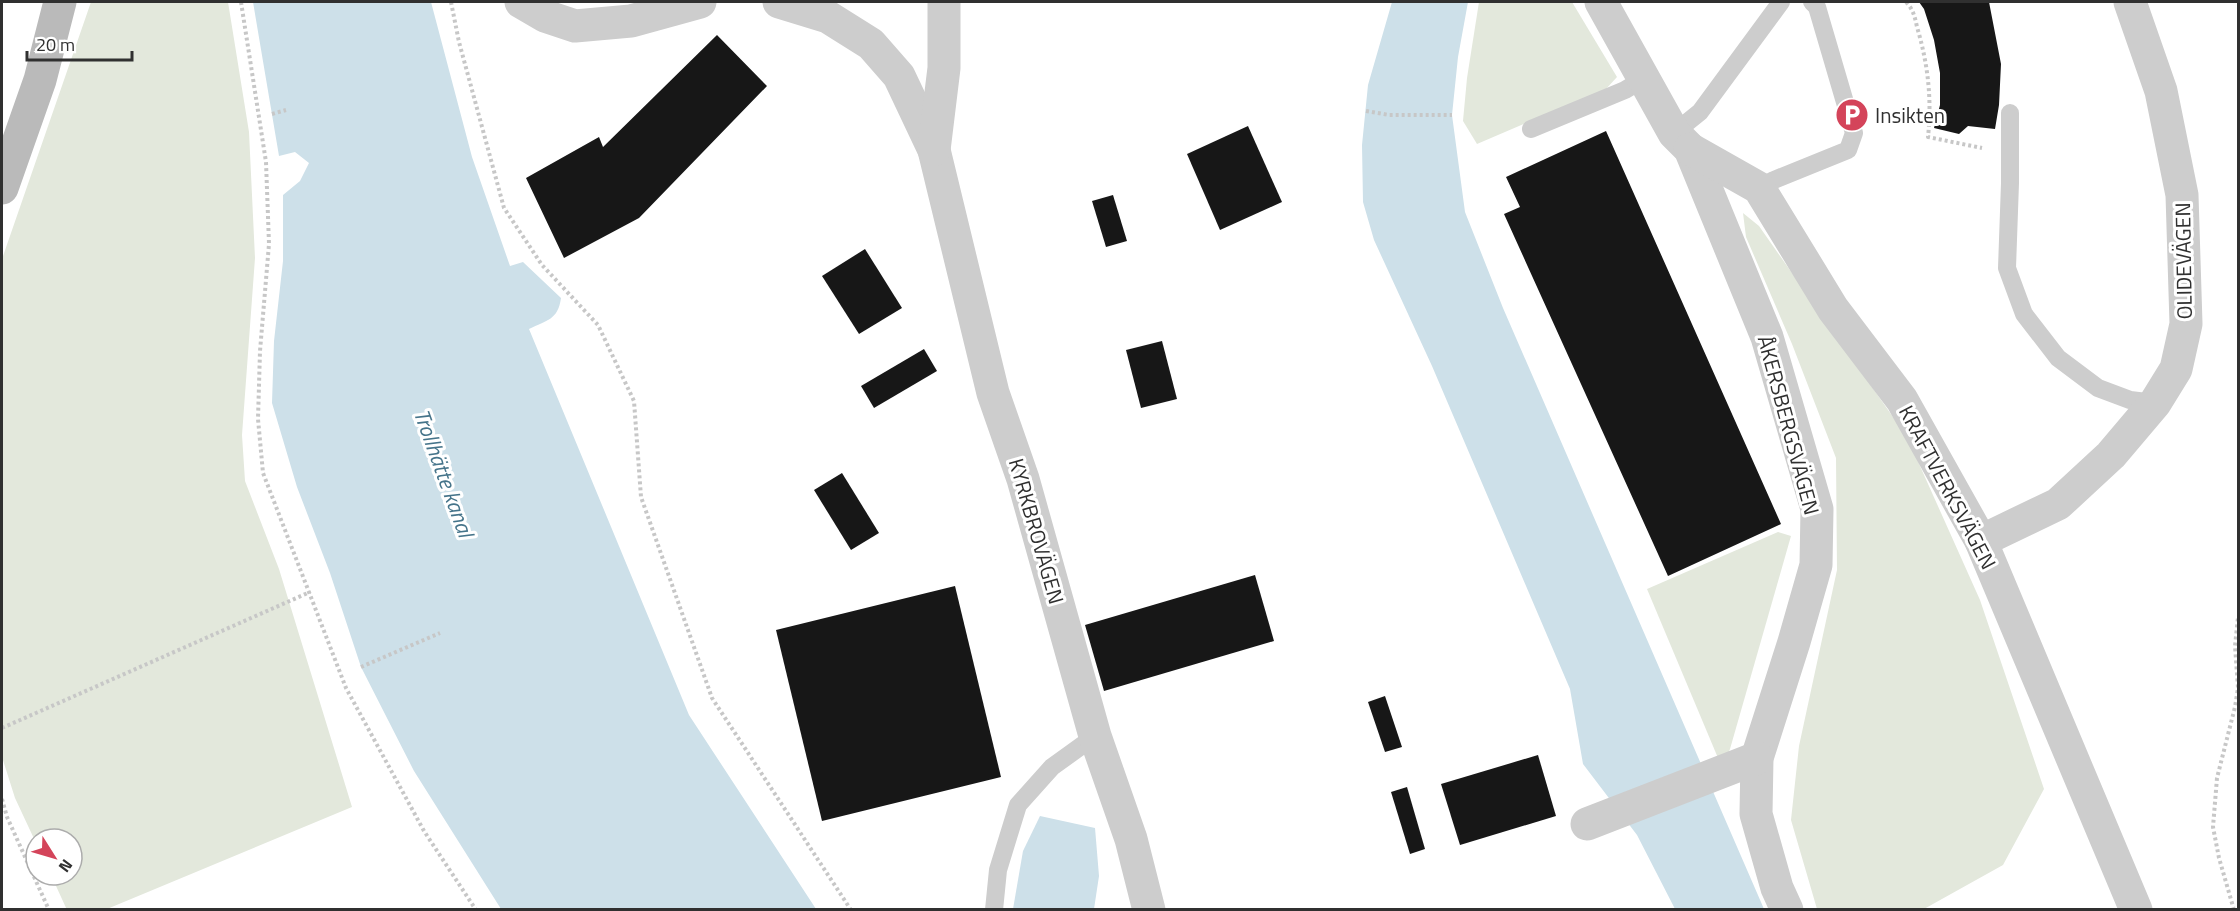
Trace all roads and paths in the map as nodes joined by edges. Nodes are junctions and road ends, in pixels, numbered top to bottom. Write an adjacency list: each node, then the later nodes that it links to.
1 (60, 2): 23 (street)
2 (241, 2): 27 (path)
3 (451, 2): 38 (path)
4 (521, 2): 5 (street)
5 (700, 2)
6 (779, 2): 22 (street, KYRKBROVÄGEN)
7 (944, 2): 22 (street, KYRKBROVÄGEN)
8 (1601, 2): 13 (street, ÅKERSBERGSVÄGEN)
9 (1781, 2): 20 (lane)
10 (1812, 2): 24 (lane)
11 (1906, 2): 21 (path)
12 (2130, 2): 25 (street, OLIDEVÄGEN)
13 (1645, 78): 19 (lane); 20 (street, ÅKERSBERGSVÄGEN)
14 (286, 110): 17 (path)
15 (1366, 111): 18 (path)
16 (2010, 113): 25 (lane)
17 (272, 114)
18 (1452, 115)
19 (1532, 129)
20 (1682, 141): 24 (street, KRAFTVERKSVÄGEN); 33 (street, ÅKERSBERGSVÄGEN)
21 (1971, 147)
22 (934, 150): 32 (street, KYRKBROVÄGEN)
23 (2, 188)
24 (1759, 188): 26 (street, KRAFTVERKSVÄGEN)
25 (2156, 404): 26 (street, OLIDEVÄGEN)
26 (1981, 541): 42 (street, KRAFTVERKSVÄGEN)
27 (310, 592): 31 (path); 37 (path)
28 (2238, 617): 43 (path)
29 (440, 633): 30 (path)
30 (361, 667)
31 (2, 728)
32 (1095, 736): 39 (lane); 40 (street, KYRKBROVÄGEN)
33 (1757, 758): 35 (street); 41 (street, ÅKERSBERGSVÄGEN)
34 (2, 799): 36 (path)
35 (1587, 824)
36 (49, 909)
37 (476, 909)
38 (851, 909)
39 (994, 909)
40 (1149, 909)
41 (1787, 909)
42 (2136, 909)
43 (2234, 909)

